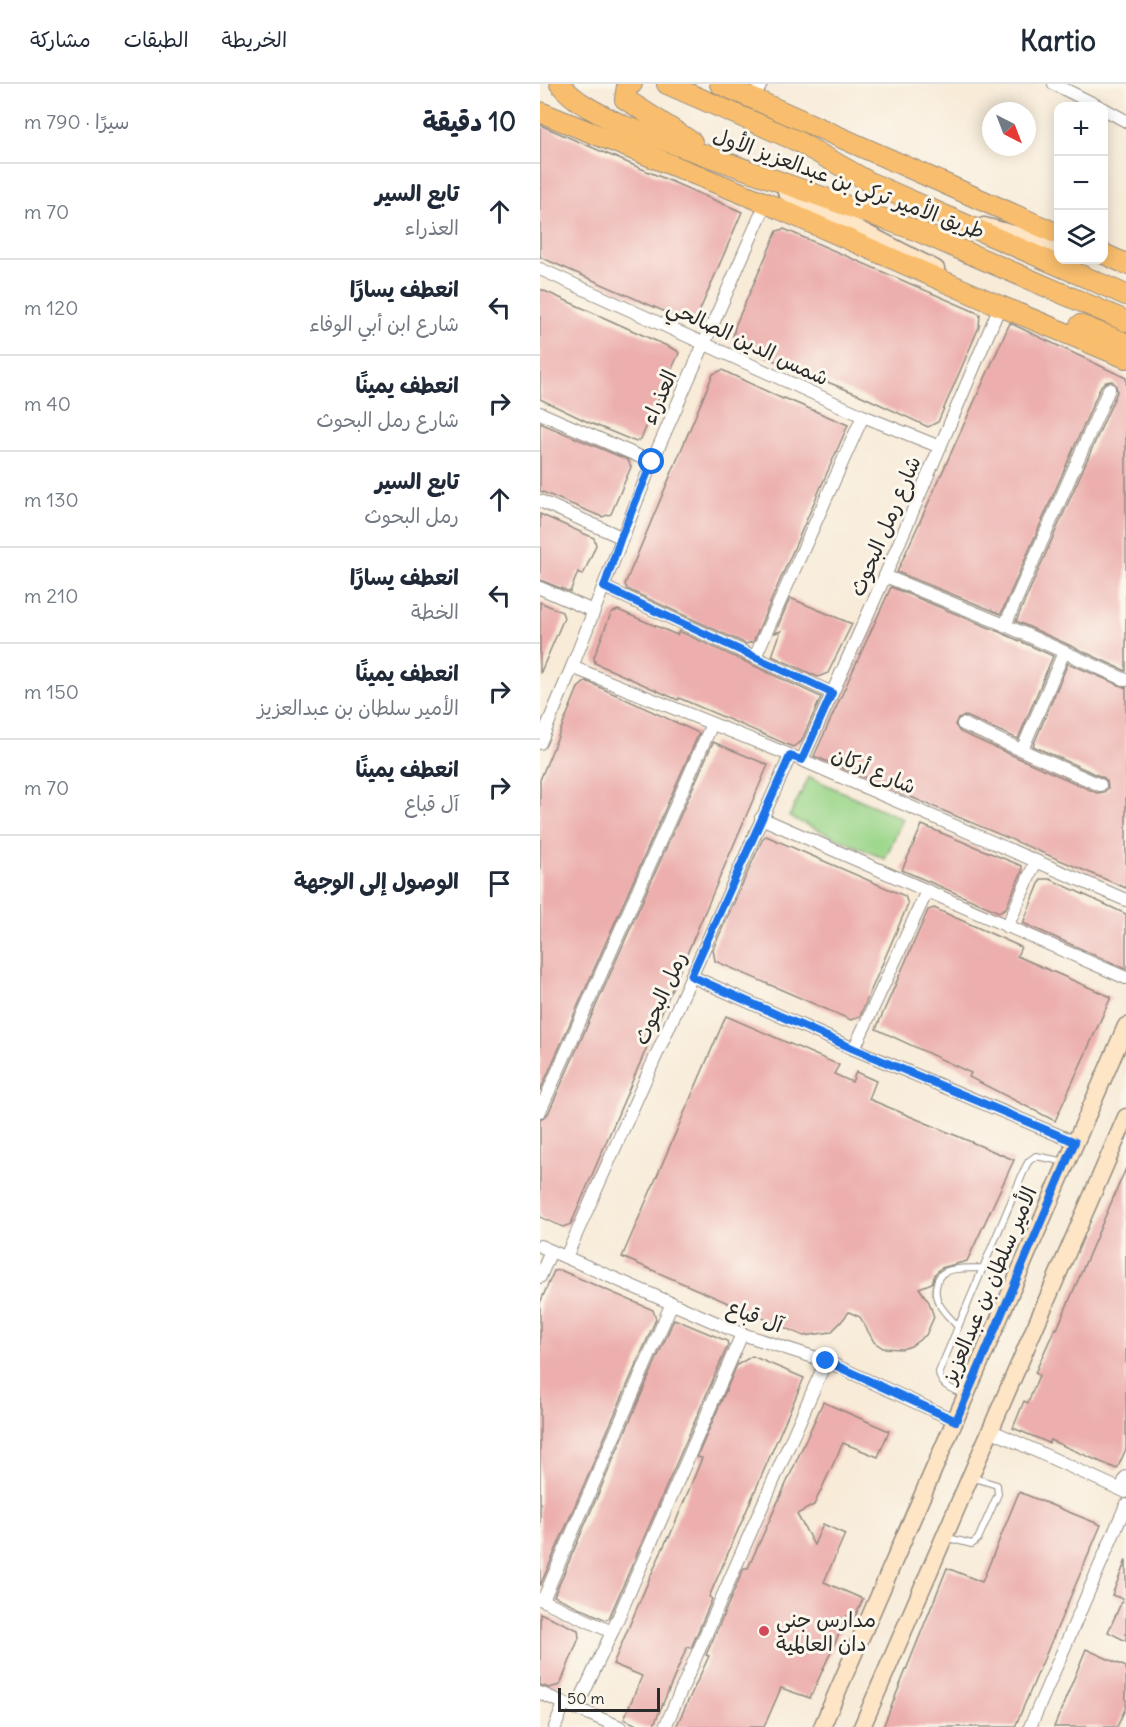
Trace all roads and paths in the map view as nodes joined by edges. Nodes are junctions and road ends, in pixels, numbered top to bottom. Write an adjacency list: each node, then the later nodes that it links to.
1 (560, 84): 13 (main road, طريق الأمير تركي بن عبدالعزيز الأول)
2 (632, 84): 13 (main road)
3 (643, 84): 8 (main road)
4 (667, 84): 8 (main road, طريق الأمير تركي بن عبدالعزيز الأول)
5 (720, 84): 7 (main road)
6 (1054, 84): 9 (street)
7 (758, 91): 16 (main road)
8 (709, 102): 15 (main road, طريق الأمير تركي بن عبدالعزيز الأول)
9 (1090, 102)
10 (540, 111): 14 (main road)
11 (1108, 111): 12 (street)
12 (1126, 121)
13 (726, 162): 21 (street); 24 (main road, طريق الأمير تركي بن عبدالعزيز الأول)
14 (766, 203): 23 (main road); 25 (street, العذراء)
15 (940, 213): 17 (street); 22 (main road, طريق الأمير تركي بن عبدالعزيز الأول)
16 (1054, 232)
17 (1054, 245)
18 (1108, 257): 19 (main road)
19 (1126, 264)
20 (540, 269): 25 (street, شمس الدين الصالحي)
21 (959, 281): 23 (street); 26 (main road)
22 (1126, 295)
23 (1000, 306): 27 (main road); 31 (street, شارع رمل البحوث)
24 (1126, 321)
25 (704, 343): 30 (street, شمس الدين الصالحي); 32 (street, العذراء)
26 (1126, 343)
27 (1126, 358)
28 (1109, 389): 39 (street)
29 (540, 413): 32 (street)
30 (862, 416): 31 (street, شمس الدين الصالحي); 41 (street)
31 (940, 447): 35 (street, شارع رمل البحوث)
32 (652, 462): 34 (street, العذراء)
33 (540, 501): 34 (street)
34 (621, 537): 36 (street, العذراء)
35 (885, 576): 39 (street); 44 (street, شارع رمل البحوث)
36 (604, 587): 38 (street, العذراء); 41 (street)
37 (540, 588): 38 (street)
38 (593, 611): 42 (street, العذراء)
39 (1005, 624): 40 (street)
40 (1064, 652): 43 (street); 48 (street)
41 (755, 657): 44 (street)
42 (572, 667): 45 (street, شارع أركان); 47 (street, العذراء)
43 (1126, 680)
44 (832, 693): 50 (street, شارع رمل البحوث)
45 (712, 724): 49 (street, شارع أركان); 61 (street)
46 (963, 724): 48 (street)
47 (540, 743)
48 (1022, 750): 51 (street)
49 (790, 756): 50 (street, شارع أركان); 52 (street, رمل البحوث)
50 (802, 760): 53 (street, شارع أركان)
51 (1100, 785)
52 (761, 818): 54 (street); 57 (street, رمل البحوث)
53 (1036, 861): 55 (street, شارع أركان); 56 (street)
54 (927, 891): 56 (street); 60 (street)
55 (1126, 900)
56 (1007, 927): 58 (street)
57 (691, 976): 60 (street); 66 (street, رمل البحوث)
58 (1126, 978)
59 (1126, 1026): 63 (street, الأمير سلطان بن عبدالعزيز)
60 (854, 1049): 63 (street)
61 (540, 1111)
62 (1126, 1117): 75 (street)
63 (1075, 1142): 64 (street, الأمير سلطان بن عبدالعزيز)
64 (1067, 1162): 67 (lane); 73 (street, الأمير سلطان بن عبدالعزيز)
65 (546, 1248): 66 (street, آل قباع); 68 (street)
66 (566, 1257): 69 (street, آل قباع)
67 (983, 1268): 70 (lane); 70 (lane)
68 (540, 1277)
69 (672, 1303): 71 (street, آل قباع); 81 (street)
70 (958, 1327): 73 (lane)
71 (742, 1334): 72 (street, آل قباع); 82 (street)
72 (826, 1361): 74 (street, آل قباع); 88 (street)
73 (966, 1396): 74 (street, الأمير سلطان بن عبدالعزيز)
74 (956, 1421): 89 (street, الأمير سلطان بن عبدالعزيز)
75 (990, 1430): 76 (street); 78 (street)
76 (970, 1476): 80 (street); 80 (lane)
77 (1126, 1477): 78 (street)
78 (1123, 1491)
79 (1126, 1505): 91 (street)
80 (944, 1537): 90 (street)
81 (541, 1600): 82 (street)
82 (612, 1632): 85 (street)
83 (540, 1693): 84 (street)
84 (564, 1704): 85 (street); 86 (street)
85 (577, 1707): 87 (street)
86 (555, 1727)
87 (620, 1727)
88 (665, 1727)
89 (822, 1727)
90 (862, 1727)
91 (1030, 1727)

